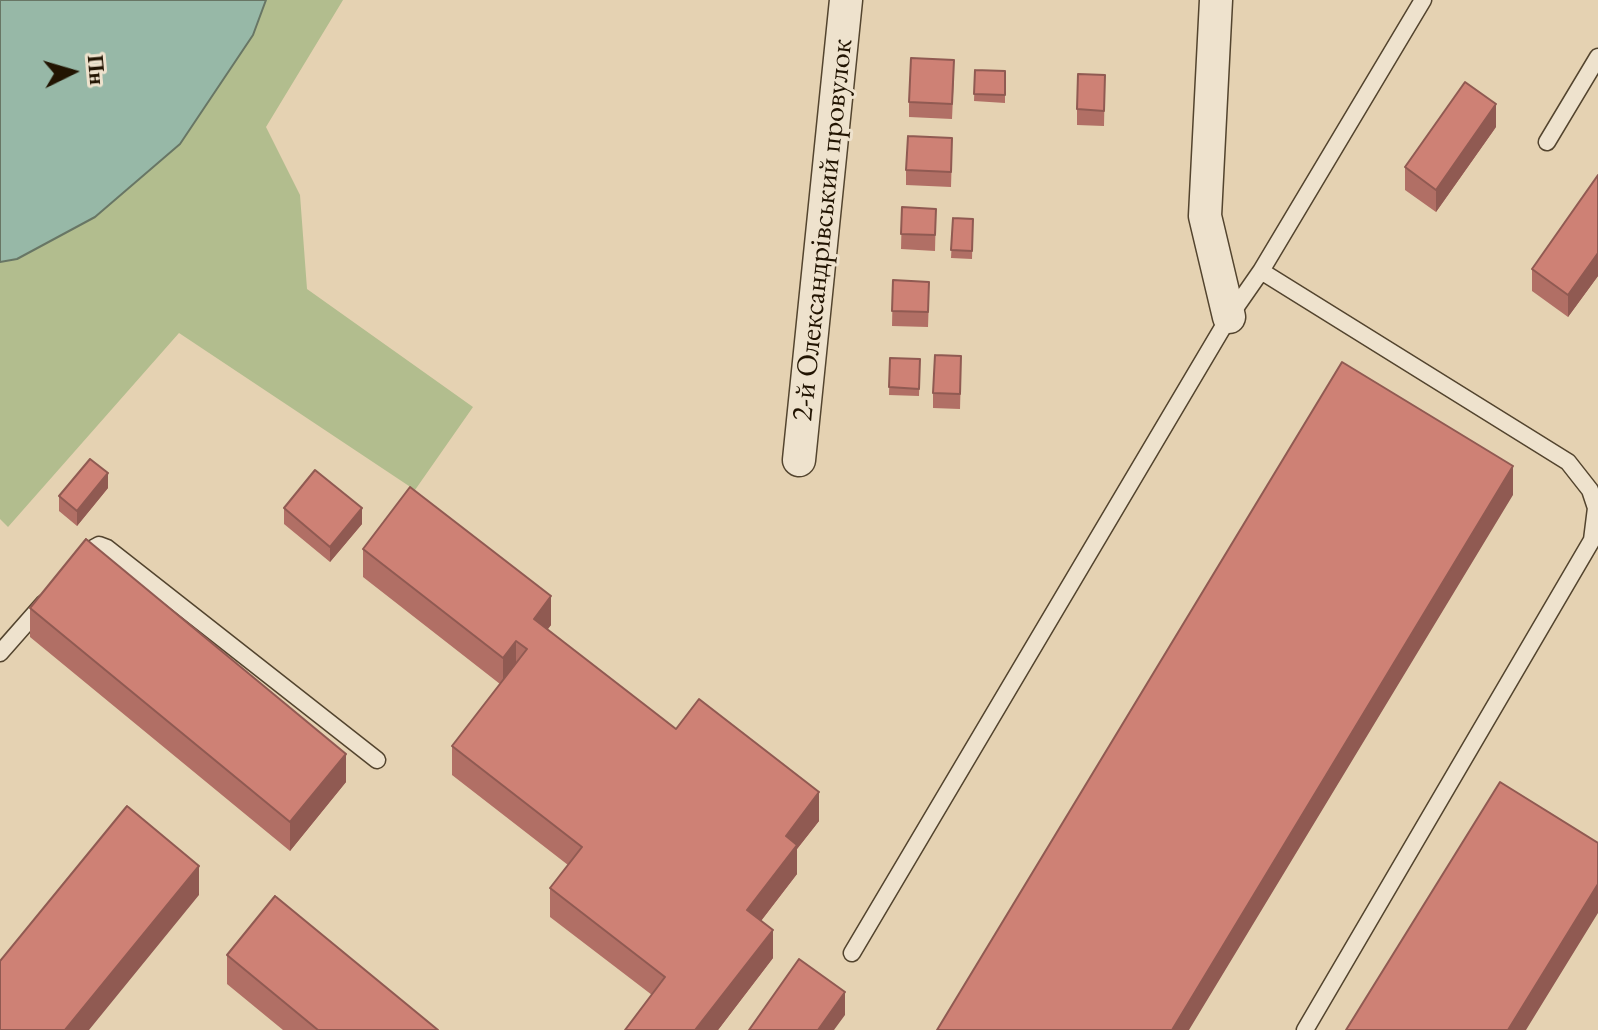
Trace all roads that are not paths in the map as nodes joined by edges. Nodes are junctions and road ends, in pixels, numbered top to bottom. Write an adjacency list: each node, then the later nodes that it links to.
1 (846, 0): 8 (street, 2-й Олександрівський провулок)
2 (1216, 0): 7 (street)
3 (1423, 0): 6 (lane)
4 (1598, 57): 5 (lane)
5 (1547, 142)
6 (1261, 271): 7 (lane); 14 (lane)
7 (1229, 317): 13 (lane)
8 (799, 460)
9 (70, 573): 12 (lane)
10 (50, 595): 11 (lane)
11 (0, 653)
12 (377, 760)
13 (852, 953)
14 (1305, 1030)

